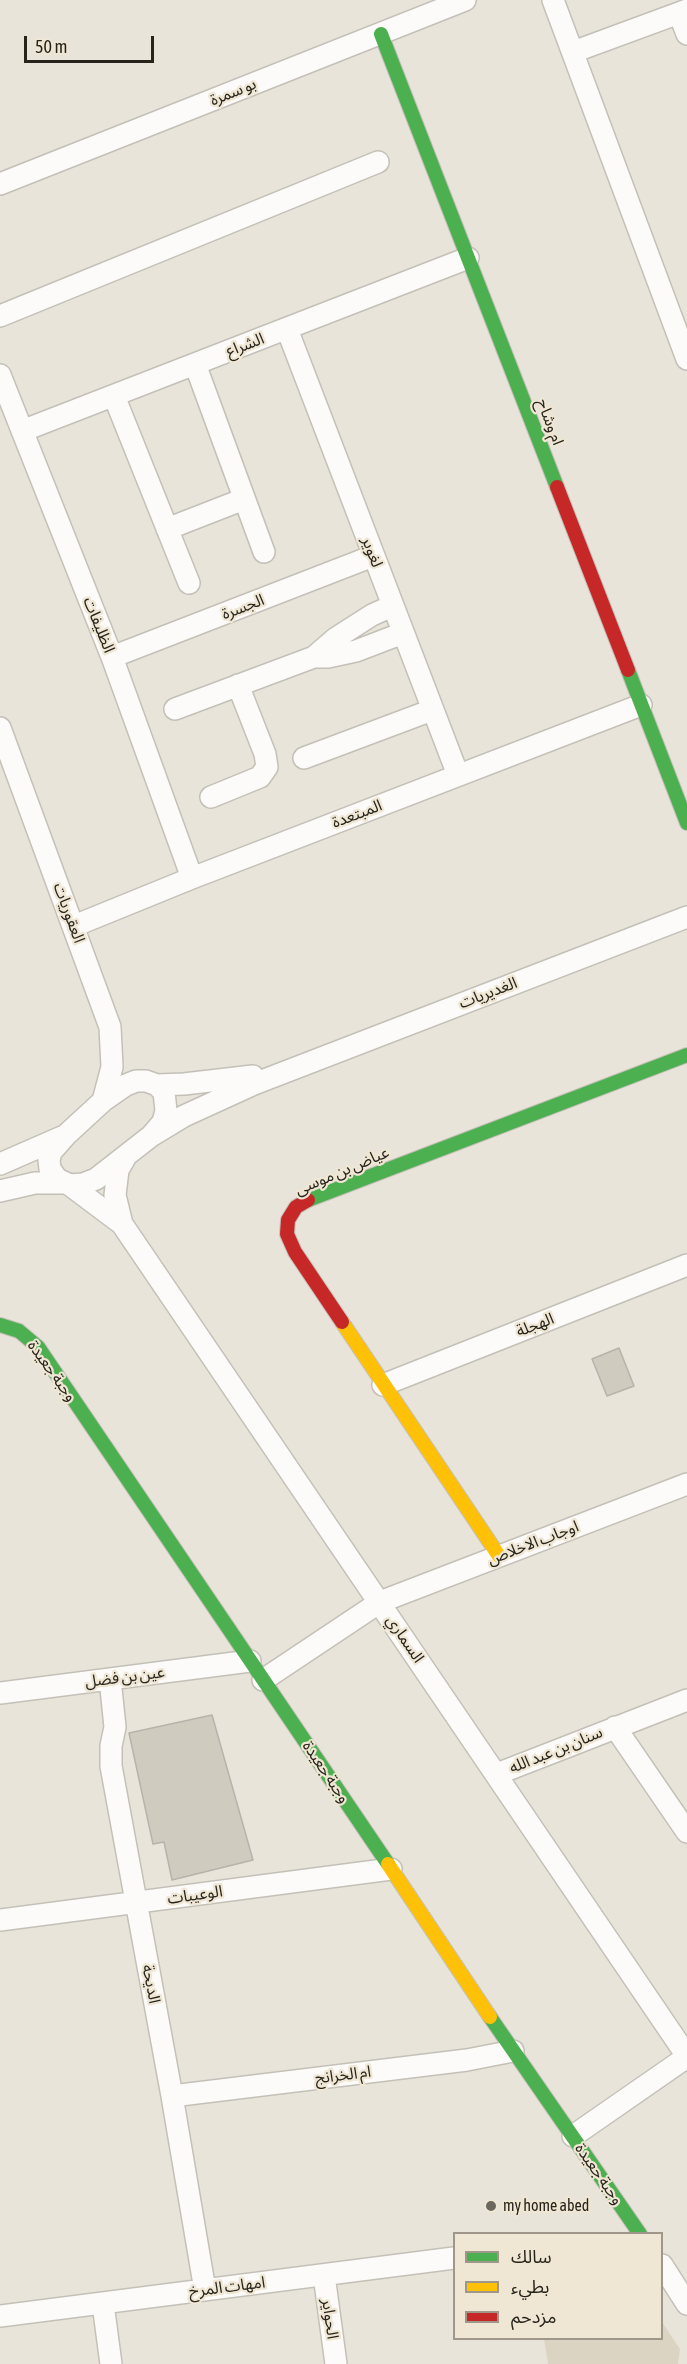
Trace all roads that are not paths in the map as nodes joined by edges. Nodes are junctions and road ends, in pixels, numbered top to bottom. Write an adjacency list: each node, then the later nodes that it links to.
1 (465, 0): 5 (street, بو سمرة)
2 (553, 0): 6 (street)
3 (683, 11): 4 (street); 6 (street)
4 (687, 33)
5 (381, 34): 8 (street, بو سمرة); 9 (street, ام وشاح)
6 (573, 52): 12 (street)
7 (378, 162): 10 (street)
8 (0, 184)
9 (468, 258): 11 (street, الشراع); 27 (street, ام وشاح)
10 (0, 316)
11 (286, 328): 13 (street, الشراع); 20 (street, لغوير)
12 (687, 359)
13 (195, 364): 15 (street, الشراع); 17 (street)
14 (0, 375): 16 (street, الظليفات)
15 (114, 396): 16 (street, الشراع); 18 (street)
16 (22, 431): 24 (street, الظليفات)
17 (243, 499): 18 (street); 19 (street)
18 (167, 529): 21 (street)
19 (264, 552)
20 (373, 556): 22 (street, لغوير); 24 (street, الجسرة)
21 (189, 583)
22 (392, 606): 23 (street, لغوير); 25 (street)
23 (403, 633): 25 (street); 29 (street, لغوير)
24 (112, 657): 35 (street, الظليفات)
25 (314, 657): 26 (street)
26 (238, 686): 28 (street); 33 (street)
27 (641, 705): 32 (street, المبتعدة); 34 (street, ام وشاح)
28 (175, 709)
29 (432, 710): 31 (street); 32 (street, لغوير)
30 (0, 728): 37 (street, العقوريات)
31 (304, 758)
32 (458, 776): 35 (street, المبتعدة)
33 (211, 797)
34 (687, 823)
35 (192, 878): 37 (street, المبتعدة)
36 (687, 917): 39 (street, الغديريات)
37 (74, 926): 41 (street, العقوريات)
38 (687, 1055): 51 (street, عياض بن موسى)
39 (290, 1071): 40 (street, الغديريات); 43 (street, الغديريات)
40 (157, 1084): 41 (street, الغديريات); 43 (street)
41 (103, 1101): 42 (street, الغديريات)
42 (66, 1135): 45 (street); 46 (street)
43 (151, 1136): 44 (street)
44 (125, 1158): 46 (street); 48 (street, السماري)
45 (0, 1164)
46 (66, 1184): 47 (street); 48 (street, السماري)
47 (0, 1191)
48 (122, 1224): 54 (street, السماري)
49 (687, 1265): 51 (street, الهجلة)
50 (0, 1325): 55 (street, وجبة جعيدة)
51 (383, 1385): 53 (street, عياض بن موسى)
52 (687, 1484): 53 (street, اوجاب الاخلاص)
53 (499, 1556): 54 (street, اوجاب الاخلاص)
54 (380, 1602): 57 (street, اوجاب الاخلاص); 61 (street, السماري)
55 (250, 1661): 56 (street, عين بن فضل); 57 (street, وجبة جعيدة)
56 (110, 1679): 58 (street, عين بن فضل); 64 (street, الديحة)
57 (263, 1680): 63 (street, وجبة جعيدة)
58 (0, 1693)
59 (687, 1700): 60 (street, سنان بن عبد الله)
60 (615, 1727): 61 (street, سنان بن عبد الله); 62 (street, سنان بن عبد الله)
61 (497, 1774): 67 (street, السماري)
62 (687, 1832)
63 (391, 1869): 64 (street, الوعيبات); 66 (street, وجبة جعيدة)
64 (136, 1902): 65 (street, الوعيبات); 68 (street, الديحة)
65 (0, 1920)
66 (513, 2051): 68 (street, ام الخرانج); 69 (street, وجبة جعيدة)
67 (687, 2056): 69 (street)
68 (172, 2097): 74 (street, الديحة)
69 (573, 2136): 70 (street, وجبة جعيدة)
70 (639, 2232)
71 (453, 2258): 73 (street, امهات المرخ)
72 (663, 2267): 76 (street)
73 (324, 2275): 74 (street, امهات المرخ); 79 (street, الحواير)
74 (205, 2290): 75 (street, امهات المرخ)
75 (103, 2304): 77 (street, امهات المرخ); 78 (street)
76 (687, 2304)
77 (0, 2316)
78 (111, 2364)
79 (336, 2364)

